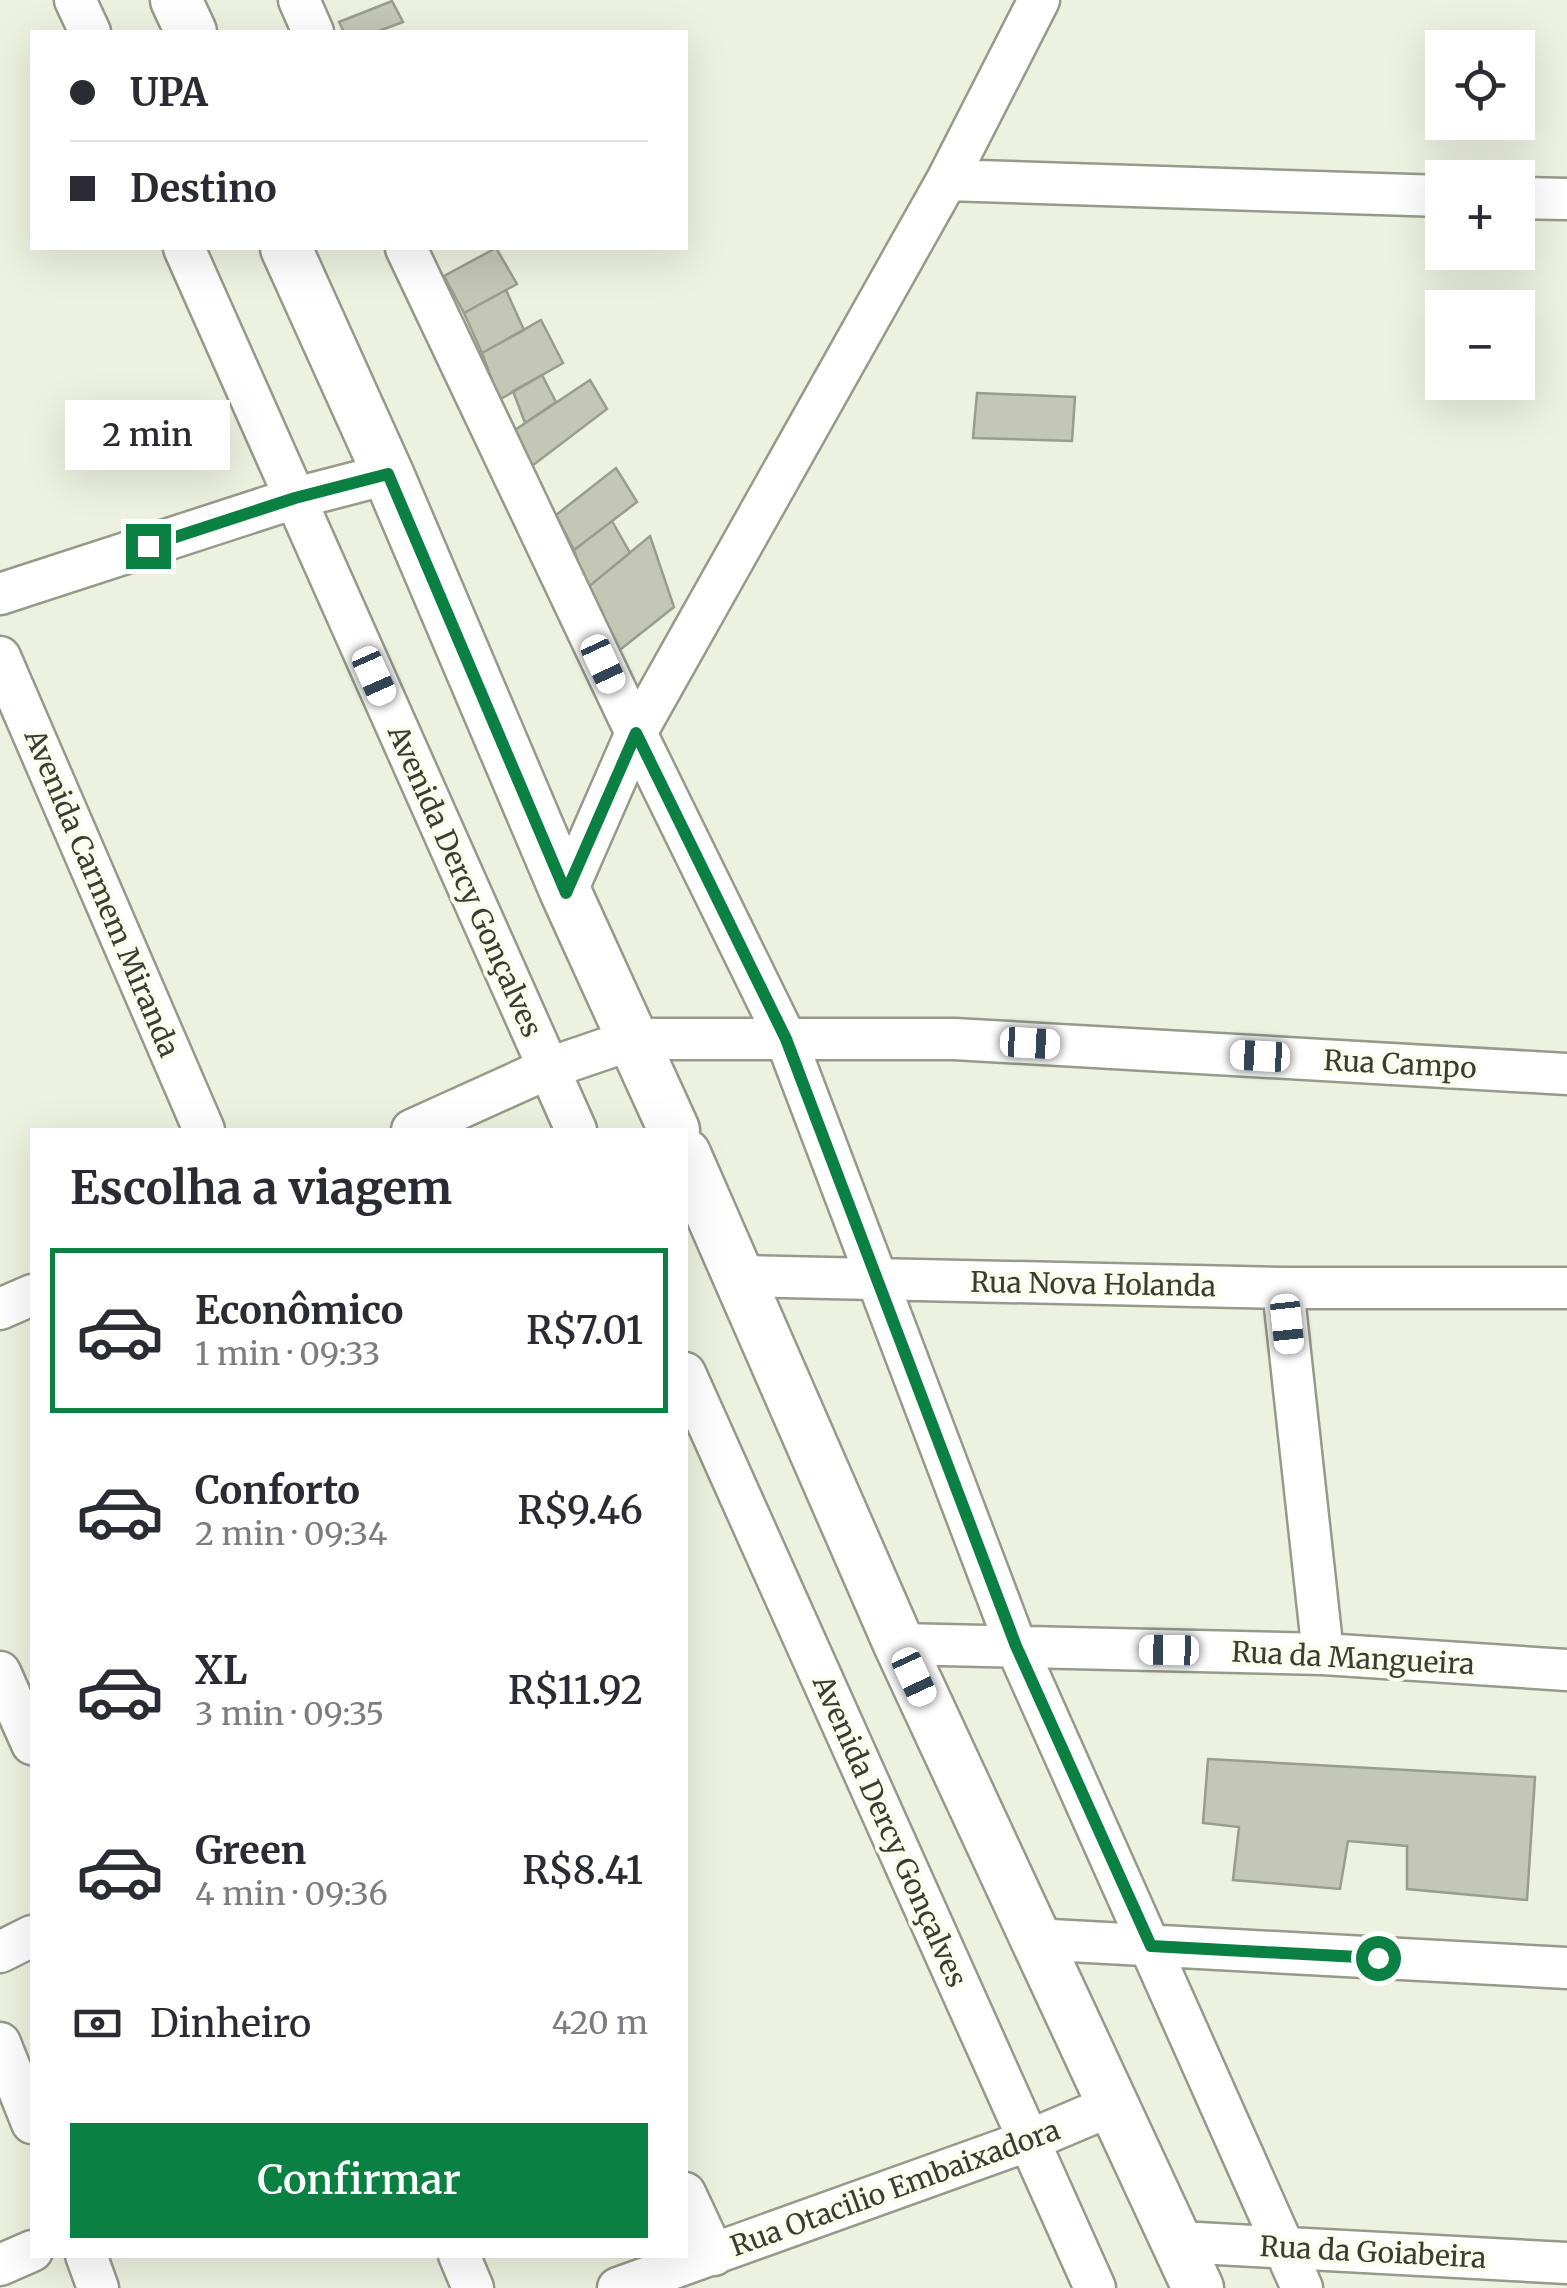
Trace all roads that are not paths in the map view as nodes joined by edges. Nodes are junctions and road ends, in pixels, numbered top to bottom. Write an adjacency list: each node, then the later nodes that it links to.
1 (76, 0): 5 (street)
2 (176, 0): 6 (main road)
3 (299, 0): 7 (street)
4 (1038, 0): 8 (street)
5 (89, 30)
6 (189, 30)
7 (312, 30)
8 (948, 180): 9 (street); 19 (street)
9 (1425, 195)
10 (1535, 198): 11 (street)
11 (1567, 199)
12 (185, 250): 16 (street, Avenida Dercy Gonçalves)
13 (287, 250): 15 (main road)
14 (407, 250): 19 (street)
15 (388, 474): 16 (street); 20 (main road)
16 (295, 498): 17 (street); 23 (street, Avenida Dercy Gonçalves)
17 (0, 594)
18 (0, 657): 25 (street, Avenida Carmem Miranda)
19 (636, 733): 20 (street); 22 (street)
20 (566, 893): 21 (main road)
21 (634, 1039): 22 (street, Rua Campo); 23 (street, Rua Campo); 28 (main road)
22 (786, 1039): 24 (street, Rua Campo); 31 (street)
23 (549, 1068): 26 (street, Rua Campo); 27 (street, Avenida Dercy Gonçalves)
24 (1567, 1074)
25 (203, 1128)
26 (416, 1128)
27 (575, 1128)
28 (673, 1128)
29 (688, 1161): 30 (main road)
30 (740, 1276): 31 (street, Rua Nova Holanda); 37 (main road)
31 (878, 1279): 32 (street, Rua Nova Holanda); 38 (street)
32 (1284, 1288): 33 (street, Rua Nova Holanda); 39 (street)
33 (1567, 1288)
34 (30, 1296): 35 (street)
35 (0, 1309)
36 (688, 1380): 51 (street, Avenida Dercy Gonçalves)
37 (899, 1644): 38 (street, Rua da Mangueira); 44 (main road)
38 (1016, 1646): 39 (street, Rua da Mangueira); 45 (street)
39 (1323, 1654): 40 (street, Rua da Mangueira)
40 (1567, 1670)
41 (0, 1672): 42 (street)
42 (30, 1740)
43 (30, 1937): 46 (street)
44 (1034, 1939): 45 (street); 49 (main road)
45 (1151, 1946): 47 (street); 54 (street)
46 (0, 1952)
47 (1567, 1968)
48 (0, 2043): 50 (street)
49 (1115, 2104): 51 (street, Rua Otacilio Embaixadora); 53 (main road)
50 (30, 2118)
51 (1030, 2140): 56 (street, Rua Otacilio Embaixadora); 64 (street, Avenida Dercy Gonçalves)
52 (688, 2199): 56 (street)
53 (1178, 2242): 54 (street, Rua da Goiabeira); 65 (main road)
54 (1284, 2247): 59 (street, Rua da Goiabeira); 66 (street)
55 (30, 2251): 60 (street)
56 (714, 2255): 63 (street, Rua Otacilio Embaixadora)
57 (87, 2258): 61 (street)
58 (460, 2258): 62 (street)
59 (1567, 2262)
60 (0, 2266)
61 (98, 2288)
62 (473, 2288)
63 (618, 2288)
64 (1095, 2288)
65 (1198, 2288)
66 (1302, 2288)

